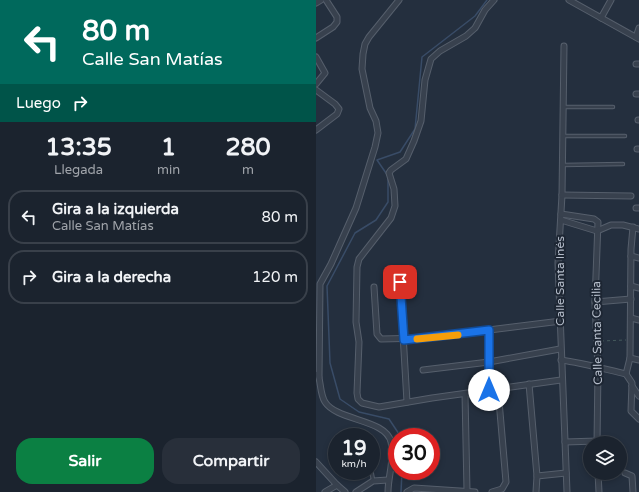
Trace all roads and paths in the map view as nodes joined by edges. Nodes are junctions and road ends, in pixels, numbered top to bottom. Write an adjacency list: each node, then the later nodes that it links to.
1 (321, 0): 7 (street)
2 (326, 0): 10 (street)
3 (399, 0): 53 (street)
4 (494, 0): 61 (street)
5 (611, 0): 8 (street)
6 (573, 1): 8 (street)
7 (316, 3)
8 (601, 18): 11 (street)
9 (639, 28): 11 (street)
10 (316, 38)
11 (637, 38)
12 (564, 46): 16 (street, Calle Santa Inés)
13 (316, 57): 14 (street)
14 (316, 84)
15 (316, 90): 18 (street)
16 (563, 107): 17 (lane); 19 (street, Calle Santa Inés)
17 (613, 107)
18 (316, 130)
19 (563, 136): 20 (lane); 22 (street, Calle Santa Inés)
20 (625, 136)
21 (623, 164): 22 (lane)
22 (563, 165): 23 (street, Calle Santa Inés)
23 (562, 195): 24 (street); 25 (street, Calle Santa Inés)
24 (631, 196)
25 (561, 217): 28 (street); 28 (street, Calle Santa Cecilia); 39 (street, Calle Santa Inés)
26 (633, 227): 27 (street); 28 (street); 29 (street)
27 (639, 229)
28 (597, 231): 36 (street, Calle Santa Cecilia)
29 (631, 256): 30 (street); 32 (street)
30 (639, 258)
31 (400, 282): 41 (street)
32 (631, 286): 34 (street); 35 (street)
33 (374, 287): 41 (street)
34 (639, 288)
35 (631, 299): 36 (street); 37 (street)
36 (595, 302): 43 (street, Calle Santa Cecilia)
37 (632, 318): 38 (street); 42 (street)
38 (639, 320)
39 (561, 321): 40 (street); 44 (street, Calle Santa Inés)
40 (489, 330): 41 (street); 48 (street)
41 (404, 340): 61 (street)
42 (631, 340): 43 (path); 45 (street)
43 (596, 341): 50 (street, Calle Santa Cecilia)
44 (560, 349): 46 (street, Calle Santa Inés); 48 (street)
45 (630, 358): 47 (street); 52 (street)
46 (560, 360): 50 (street); 54 (street, Calle Santa Inés)
47 (639, 360)
48 (489, 362): 51 (street); 58 (street)
49 (316, 369): 53 (street)
50 (598, 369): 52 (street); 64 (street, Calle Santa Cecilia)
51 (423, 370)
52 (626, 374): 56 (street)
53 (319, 377): 63 (street)
54 (561, 380): 55 (street); 65 (street, Calle Santa Inés)
55 (528, 384): 57 (street); 70 (street)
56 (632, 386): 60 (street); 62 (street)
57 (498, 389): 58 (street); 82 (street)
58 (489, 390): 59 (street)
59 (465, 394): 61 (street); 75 (street)
60 (639, 396)
61 (407, 402)
62 (637, 417)
63 (388, 435)
64 (597, 436)
65 (565, 442): 66 (street); 68 (street, Calle Santa Inés)
66 (583, 442)
67 (316, 462): 74 (street)
68 (566, 474): 70 (street); 84 (street, Calle Santa Inés)
69 (627, 474): 86 (street)
70 (538, 476): 83 (street)
71 (388, 480): 73 (street); 79 (street)
72 (598, 480): 85 (street)
73 (373, 481): 78 (street)
74 (337, 485): 76 (street); 77 (street)
75 (467, 491): 80 (street); 81 (street)
76 (325, 492)
77 (345, 492)
78 (356, 492)
79 (388, 492)
80 (407, 492)
81 (475, 492)
82 (492, 492)
83 (536, 492)
84 (567, 492)
85 (599, 492)
86 (633, 492)

